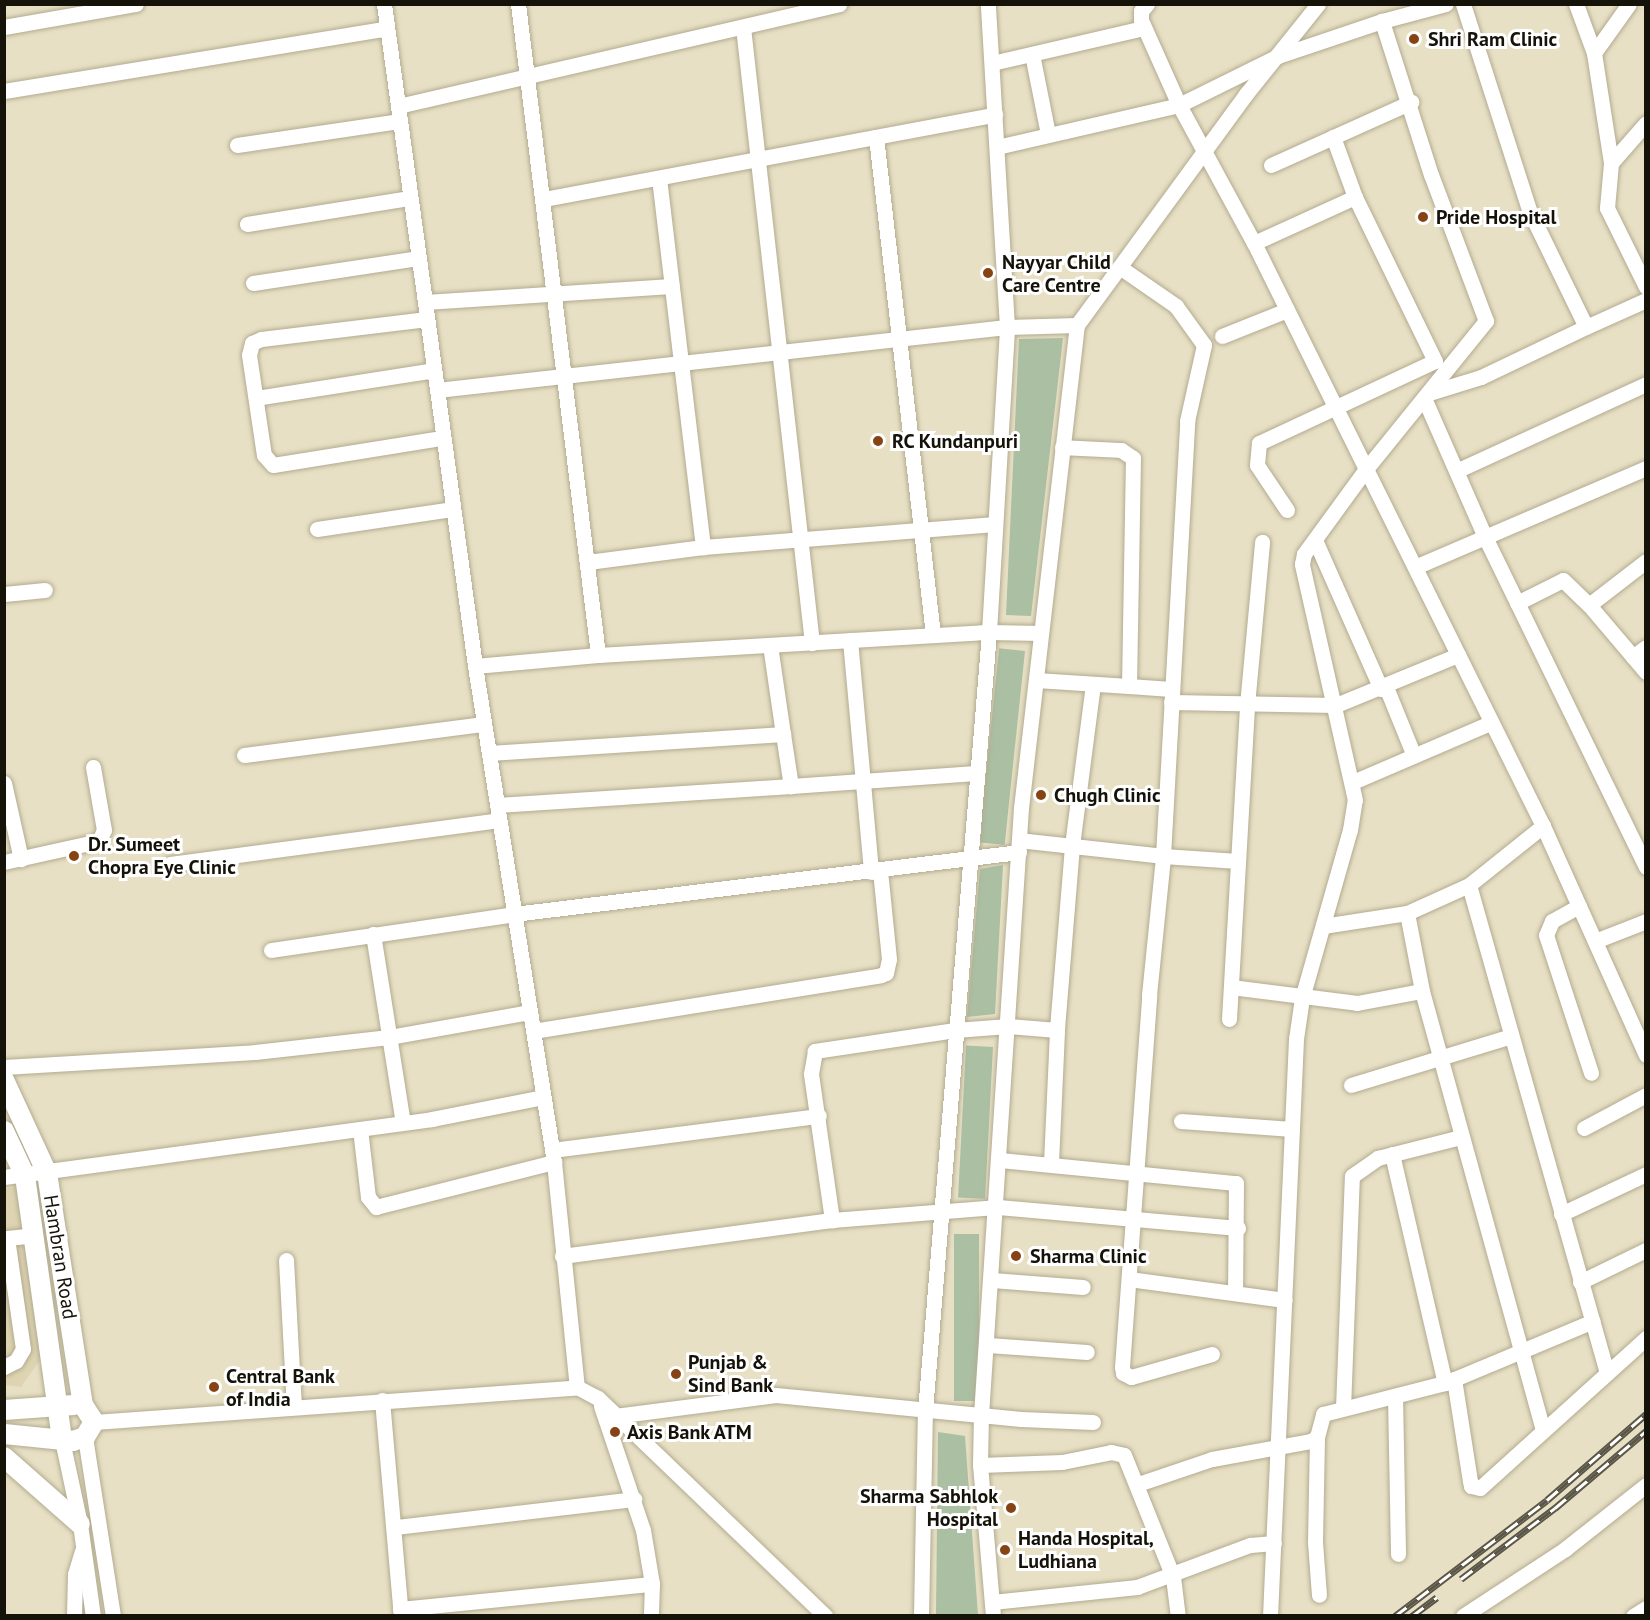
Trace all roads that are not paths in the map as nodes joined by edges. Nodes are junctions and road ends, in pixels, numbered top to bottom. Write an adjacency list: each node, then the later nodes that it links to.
1 (136, 4): 14 (street)
2 (384, 4): 16 (street)
3 (518, 4): 22 (street)
4 (839, 4): 12 (street)
5 (987, 4): 21 (street)
6 (1147, 4): 17 (street)
7 (1318, 4): 20 (street)
8 (1446, 4): 13 (street)
9 (1463, 4): 56 (street)
10 (1576, 4): 18 (street)
11 (1629, 4): 18 (street)
12 (812, 8): 15 (street)
13 (1382, 21): 20 (street); 24 (street)
14 (4, 27)
15 (743, 27): 22 (street); 35 (street)
16 (387, 28): 23 (street); 26 (street)
17 (1144, 28): 19 (street); 25 (street)
18 (1594, 53): 36 (street)
19 (1032, 54): 21 (street); 29 (street)
20 (1278, 56): 25 (street); 34 (street)
21 (992, 63): 27 (street)
22 (528, 76): 26 (street); 41 (street)
23 (4, 91)
24 (1411, 102): 31 (street); 65 (street)
25 (1179, 105): 29 (street); 34 (street)
26 (399, 114): 32 (street); 40 (street)
27 (995, 115): 30 (street); 33 (street)
28 (1646, 123): 36 (street)
29 (1048, 134): 33 (street)
30 (876, 137): 35 (street); 58 (street)
31 (1333, 137): 37 (street); 39 (street)
32 (237, 145)
33 (997, 147): 55 (street)
34 (1204, 151): 43 (street); 45 (street)
35 (759, 159): 38 (street); 59 (street)
36 (1611, 163): 48 (street)
37 (1271, 165)
38 (658, 178): 41 (street); 47 (street)
39 (1355, 197): 43 (street); 67 (street)
40 (410, 198): 42 (street); 44 (street)
41 (544, 199): 49 (street)
42 (247, 224)
43 (1254, 243): 52 (street)
44 (419, 258): 46 (street); 51 (street)
45 (1121, 268): 54 (street); 105 (street)
46 (253, 283)
47 (671, 286): 49 (street); 60 (street)
48 (1646, 287)
49 (554, 291): 51 (street); 62 (street)
50 (1646, 300): 56 (street)
51 (425, 302): 53 (street)
52 (1287, 310): 57 (street); 67 (street)
53 (427, 319): 61 (street); 66 (street)
54 (1077, 326): 55 (street); 69 (street)
55 (1007, 327): 58 (street); 75 (street)
56 (1586, 327): 65 (street)
57 (1222, 336)
58 (898, 339): 59 (street); 77 (street)
59 (782, 351): 60 (street); 80 (street)
60 (681, 362): 62 (street); 82 (street)
61 (434, 370): 64 (street); 66 (street)
62 (563, 375): 64 (street); 84 (street)
63 (1646, 384): 72 (street)
64 (437, 390): 68 (street)
65 (1426, 395): 71 (street); 72 (street)
66 (256, 398): 68 (street)
67 (1336, 408): 71 (street); 74 (street)
68 (442, 438): 73 (street)
69 (1062, 447): 91 (street); 103 (street)
70 (1646, 468): 78 (street)
71 (1366, 469): 79 (street); 85 (street)
72 (1456, 471): 78 (street)
73 (452, 509): 76 (street); 99 (street)
74 (1287, 510)
75 (995, 525): 77 (street); 90 (street)
76 (317, 529)
77 (920, 531): 80 (street); 92 (street)
78 (1486, 539): 85 (street); 88 (street)
79 (1315, 540): 104 (street); 107 (street)
80 (801, 541): 82 (street); 94 (street)
81 (1262, 542): 106 (street)
82 (703, 547): 84 (street)
83 (1646, 561): 89 (street)
84 (588, 562): 97 (street)
85 (1415, 567): 98 (street)
86 (45, 590): 87 (street)
87 (4, 594)
88 (1517, 603): 89 (street); 130 (street)
89 (1589, 605): 96 (street)
90 (989, 632): 91 (street); 92 (street); 115 (street)
91 (1041, 633): 101 (street)
92 (933, 635): 93 (street)
93 (850, 640): 94 (street); 116 (street)
94 (812, 643): 95 (street)
95 (770, 645): 97 (street); 110 (street)
96 (1640, 652): 100 (street)
97 (598, 655): 99 (street)
98 (1458, 655): 104 (street); 108 (street)
99 (475, 666): 109 (street)
100 (1646, 672)
101 (1036, 680): 102 (street); 122 (street)
102 (1093, 684): 103 (street); 123 (street)
103 (1129, 686): 105 (street)
104 (1384, 688): 107 (street); 113 (street)
105 (1171, 695): 106 (street); 124 (street)
106 (1247, 705): 107 (street); 127 (street)
107 (1336, 705): 117 (street)
108 (1490, 723): 113 (street); 121 (street)
109 (484, 724): 111 (street); 112 (street)
110 (783, 734): 111 (street); 119 (street)
111 (489, 753): 120 (street)
112 (244, 755)
113 (1414, 756): 117 (street)
114 (93, 767): 125 (street)
115 (976, 773): 116 (street); 126 (street)
116 (863, 781): 119 (street); 131 (street)
117 (1353, 782): 137 (street)
118 (4, 783): 125 (street)
119 (791, 786): 120 (street)
120 (498, 812): 129 (street); 135 (street)
121 (1543, 826): 132 (street); 133 (street)
122 (1019, 846): 123 (street); 126 (street); 146 (street)
123 (1072, 846): 124 (street); 148 (street)
124 (1163, 856): 127 (street); 172 (street)
125 (21, 859): 128 (street)
126 (969, 860): 131 (street); 147 (street)
127 (1238, 861): 141 (street)
128 (4, 862)
129 (170, 864)
130 (1646, 867)
131 (875, 871): 135 (street); 149 (street)
132 (1469, 885): 134 (street); 150 (street)
133 (1579, 906): 139 (street); 155 (street)
134 (1407, 913): 137 (street); 142 (street)
135 (514, 914): 138 (street); 144 (street)
136 (1646, 921): 139 (street)
137 (1323, 926): 143 (street)
138 (373, 934): 140 (street); 151 (street)
139 (1595, 941): 152 (street)
140 (271, 950)
141 (1230, 987): 143 (street); 145 (street)
142 (1422, 991): 143 (street); 153 (street)
143 (1302, 998): 165 (street)
144 (530, 1012): 149 (street); 151 (street)
145 (1229, 1019)
146 (1008, 1026): 147 (street); 148 (street); 170 (street)
147 (955, 1030): 160 (street); 178 (street)
148 (1057, 1030): 171 (street)
149 (533, 1031): 159 (street)
150 (1511, 1036): 153 (street); 179 (street)
151 (389, 1037): 154 (street); 162 (street)
152 (1646, 1054)
153 (1442, 1060): 157 (street); 167 (street)
154 (4, 1066)
155 (1591, 1073)
156 (4, 1080): 173 (main road, Hambran Road)
157 (1351, 1085)
158 (1646, 1095): 163 (street)
159 (543, 1097): 162 (street); 169 (street)
160 (819, 1116): 169 (street); 180 (street)
161 (1181, 1121): 165 (street)
162 (403, 1124): 164 (street)
163 (1584, 1128)
164 (360, 1129): 169 (street); 173 (street)
165 (1292, 1129): 192 (street)
166 (4, 1131): 175 (main road, Hambran Road)
167 (1461, 1137): 168 (street); 196 (street)
168 (1392, 1154): 201 (street); 208 (street)
169 (553, 1156): 185 (street)
170 (1000, 1160): 171 (street); 177 (street)
171 (1051, 1163): 172 (street)
172 (1135, 1171): 181 (street); 182 (street)
173 (47, 1173): 175 (street); 213 (main road, Hambran Road)
174 (1646, 1174): 179 (street)
175 (26, 1176): 176 (street); 183 (main road, Hambran Road)
176 (4, 1177)
177 (998, 1207): 178 (street); 181 (street); 188 (street)
178 (944, 1208): 180 (street); 210 (street)
179 (1561, 1214): 189 (street)
180 (832, 1220): 185 (street)
181 (1132, 1220): 182 (street); 187 (street)
182 (1238, 1228): 191 (street)
183 (34, 1235): 199 (street); 206 (main road, Hambran Road)
184 (1646, 1250): 189 (street)
185 (562, 1256): 202 (street)
186 (286, 1260): 207 (street)
187 (1129, 1279): 191 (street); 198 (street)
188 (992, 1280): 190 (street); 195 (street)
189 (1580, 1282): 193 (street)
190 (1083, 1287)
191 (1235, 1293): 192 (street)
192 (1285, 1300): 219 (street)
193 (1593, 1321): 196 (street); 200 (street)
194 (1646, 1338): 200 (street)
195 (988, 1345): 197 (street); 211 (street)
196 (1520, 1350): 201 (street); 215 (street)
197 (1087, 1352)
198 (1212, 1354)
199 (4, 1367)
200 (1607, 1373): 215 (street)
201 (1449, 1381): 203 (street); 215 (street)
202 (577, 1387): 204 (street); 205 (street)
203 (1395, 1396): 208 (street); 229 (street)
204 (598, 1398): 212 (street); 224 (street)
205 (382, 1400): 207 (street); 226 (street)
206 (60, 1407): 209 (main road); 213 (main road); 218 (main road, Hambran Road)
207 (294, 1407): 213 (street)
208 (1343, 1408): 217 (street)
209 (4, 1410)
210 (925, 1411): 211 (street); 212 (street); 243 (street)
211 (981, 1415): 214 (street); 221 (street)
212 (615, 1416): 242 (street)
213 (88, 1421): 218 (main road); 232 (street)
214 (1093, 1422)
215 (1543, 1431)
216 (4, 1434): 218 (main road)
217 (1317, 1437): 219 (street); 233 (street)
218 (62, 1440): 225 (street)
219 (1278, 1448): 222 (street); 227 (street)
220 (4, 1457): 225 (main road)
221 (981, 1465): 222 (street); 235 (street)
222 (1138, 1484): 230 (street)
223 (1646, 1485): 246 (street)
224 (634, 1499): 226 (street); 231 (street)
225 (80, 1524): 228 (street)
226 (396, 1527): 236 (street)
227 (1274, 1543): 230 (street); 245 (street)
228 (84, 1546): 237 (street); 238 (street)
229 (1398, 1554)
230 (1173, 1577): 235 (street); 244 (street)
231 (652, 1584): 236 (street); 241 (street)
232 (108, 1588): 239 (street); 240 (street)
233 (1319, 1594)
234 (1646, 1608): 247 (street)
235 (992, 1609)
236 (400, 1612)
237 (74, 1616)
238 (93, 1616)
239 (113, 1616)
240 (124, 1616)
241 (651, 1616)
242 (825, 1616)
243 (921, 1616)
244 (1178, 1616)
245 (1270, 1616)
246 (1463, 1616)
247 (1633, 1616)

